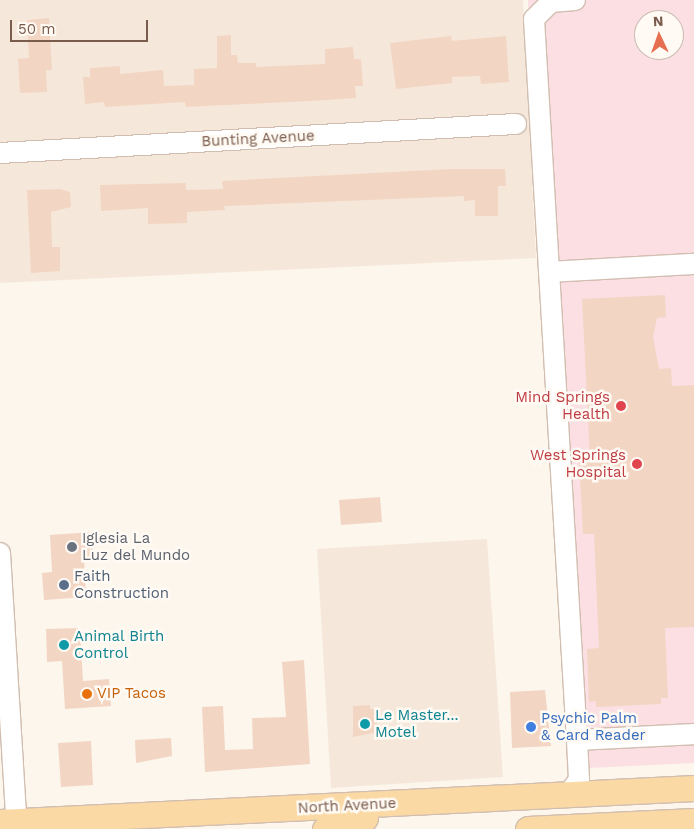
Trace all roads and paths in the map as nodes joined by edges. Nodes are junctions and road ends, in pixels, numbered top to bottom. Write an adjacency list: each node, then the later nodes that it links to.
1 (575, 0): 5 (street)
2 (516, 124): 3 (street, Bunting Avenue)
3 (0, 153)
4 (694, 264): 5 (street)
5 (549, 272): 8 (street)
6 (0, 553): 13 (street)
7 (694, 734): 8 (street)
8 (577, 740): 10 (street)
9 (694, 788): 10 (main road, North Avenue)
10 (568, 795): 11 (main road, North Avenue); 15 (main road)
11 (326, 818): 13 (main road, North Avenue); 14 (main road)
12 (694, 821): 15 (main road)
13 (11, 824)
14 (192, 829)
15 (536, 829)

